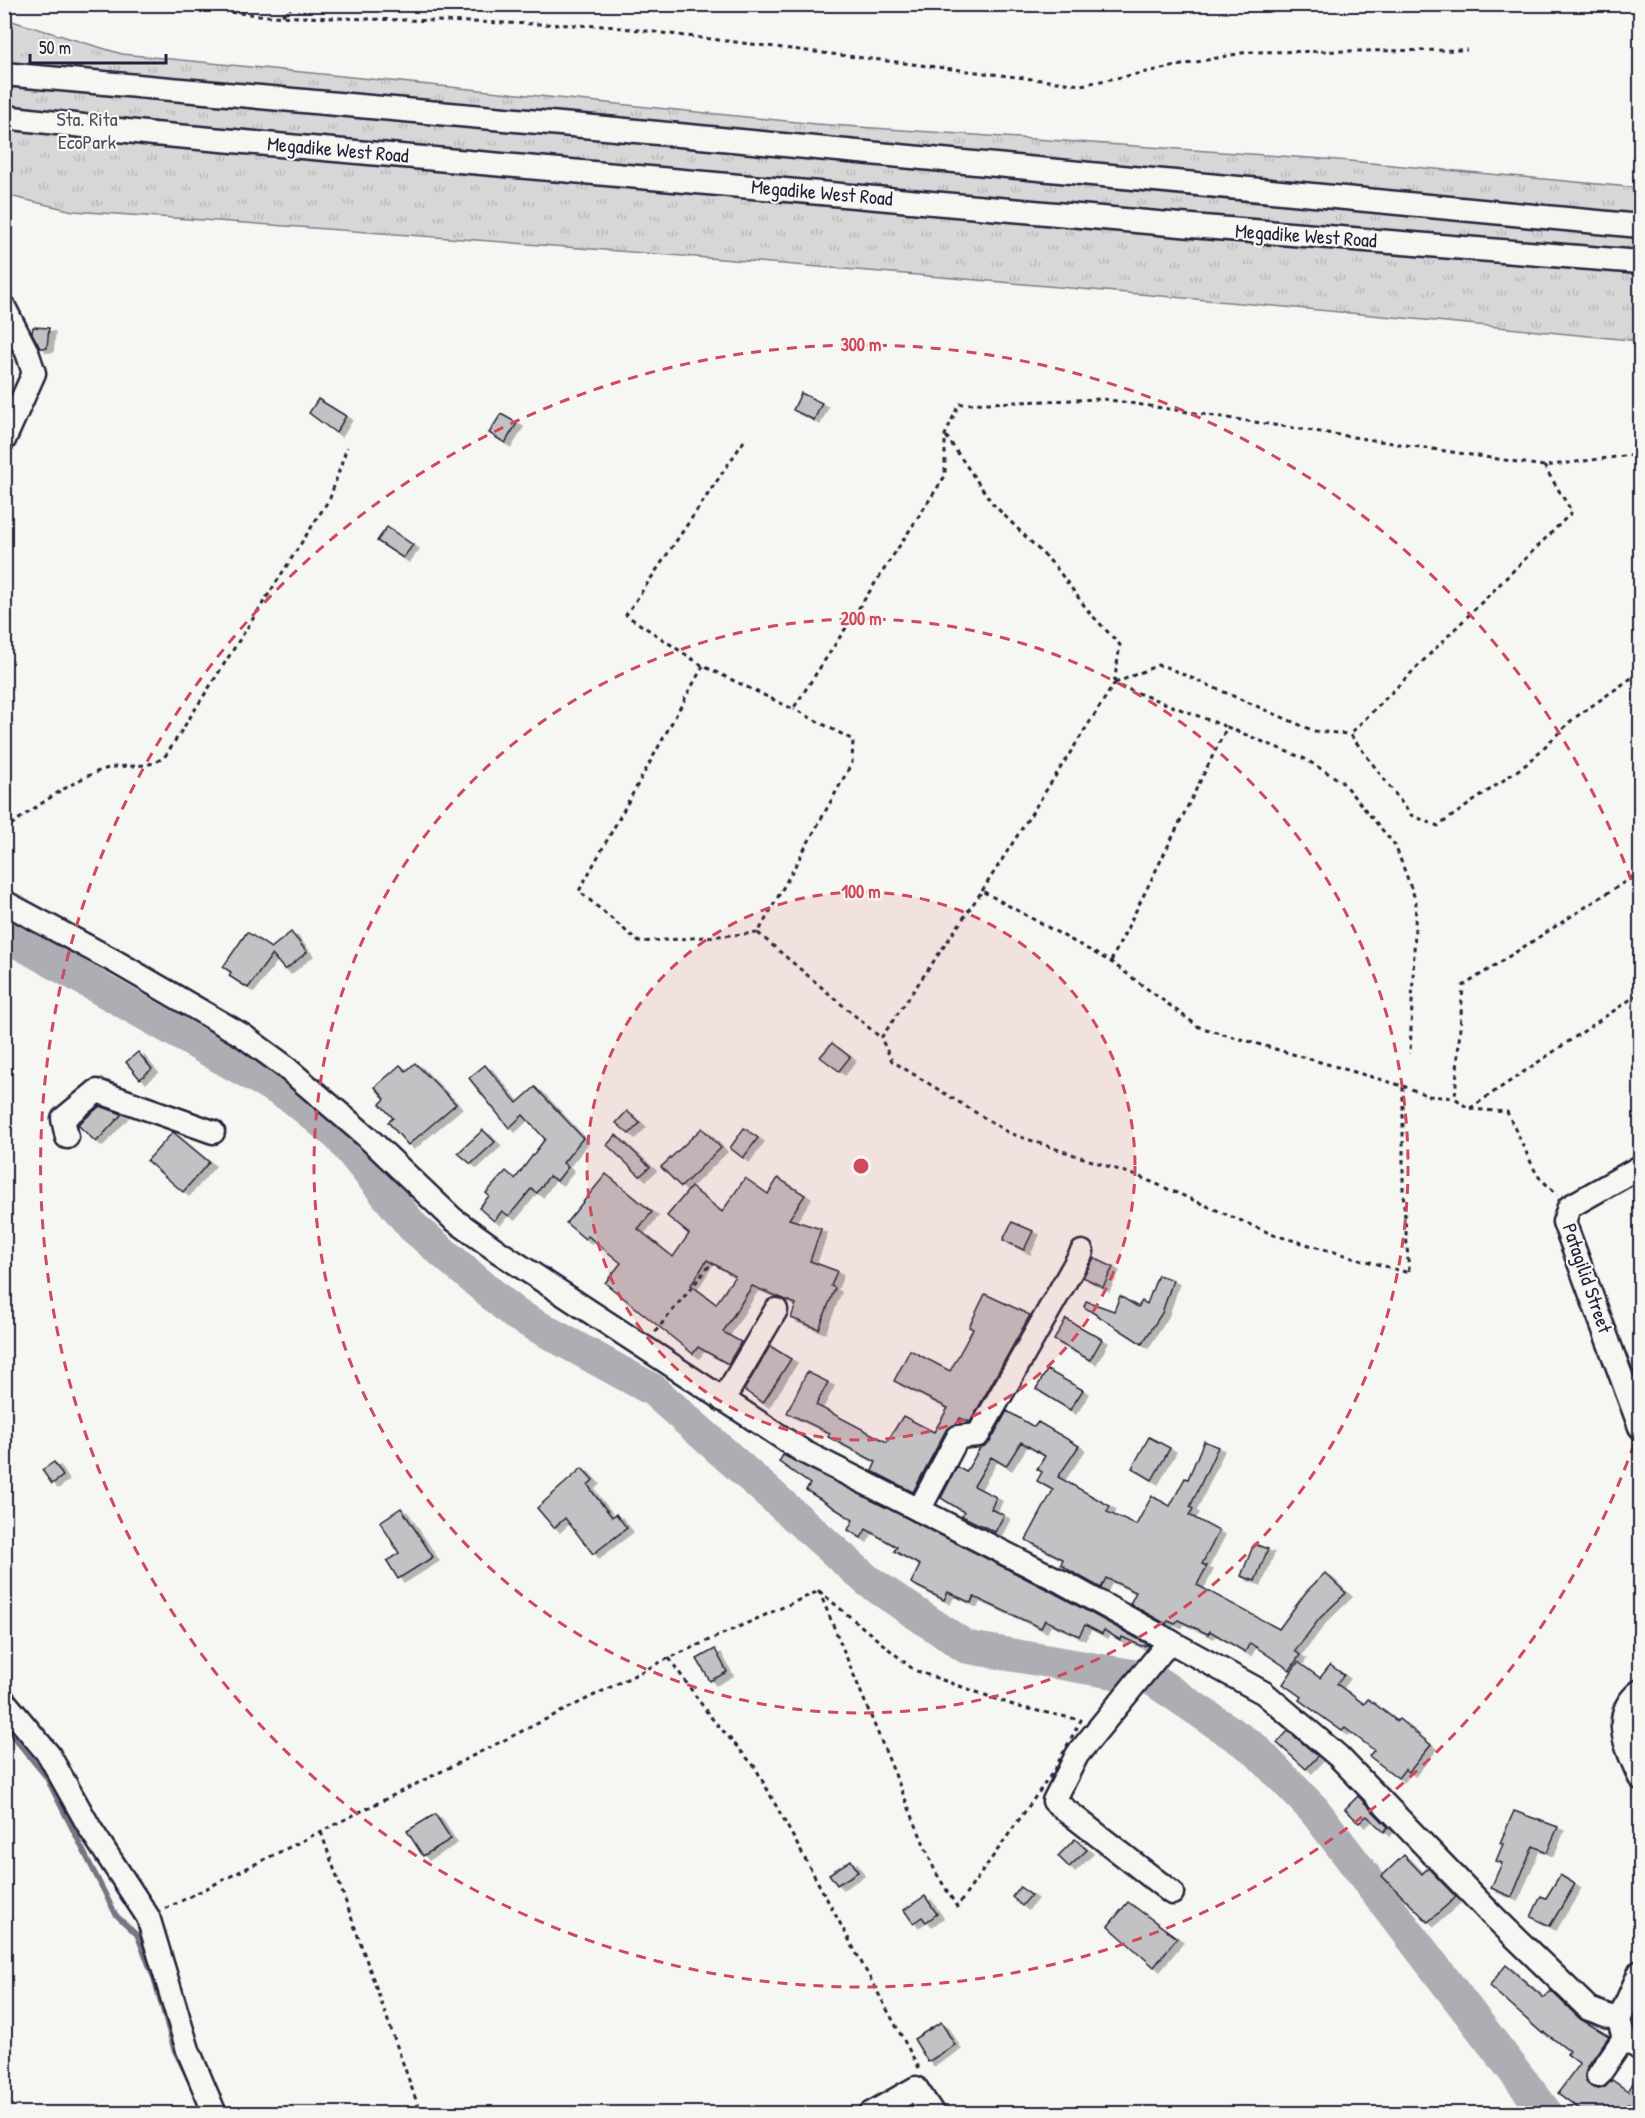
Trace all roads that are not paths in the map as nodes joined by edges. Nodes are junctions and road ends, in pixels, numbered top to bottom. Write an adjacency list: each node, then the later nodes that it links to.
1 (4, 74): 3 (street)
2 (4, 117): 4 (street, Megadike West Road)
3 (1641, 226)
4 (1641, 262)
5 (4, 307): 6 (street)
6 (4, 440)
7 (4, 902): 13 (street)
8 (213, 1132): 9 (street)
9 (67, 1137)
10 (1641, 1167): 14 (street, Patagilid Street)
11 (1082, 1252): 15 (street)
12 (776, 1310): 13 (street)
13 (723, 1401): 15 (street)
14 (1641, 1427)
15 (919, 1510): 16 (street)
16 (1166, 1648): 20 (street); 22 (street)
17 (1641, 1691): 19 (street)
18 (4, 1701): 24 (street)
19 (1641, 1778)
20 (1172, 1893)
21 (1641, 1971): 22 (street)
22 (1628, 2036): 23 (street)
23 (1598, 2076)
24 (215, 2114)
25 (870, 2114): 26 (street)
26 (933, 2114)

